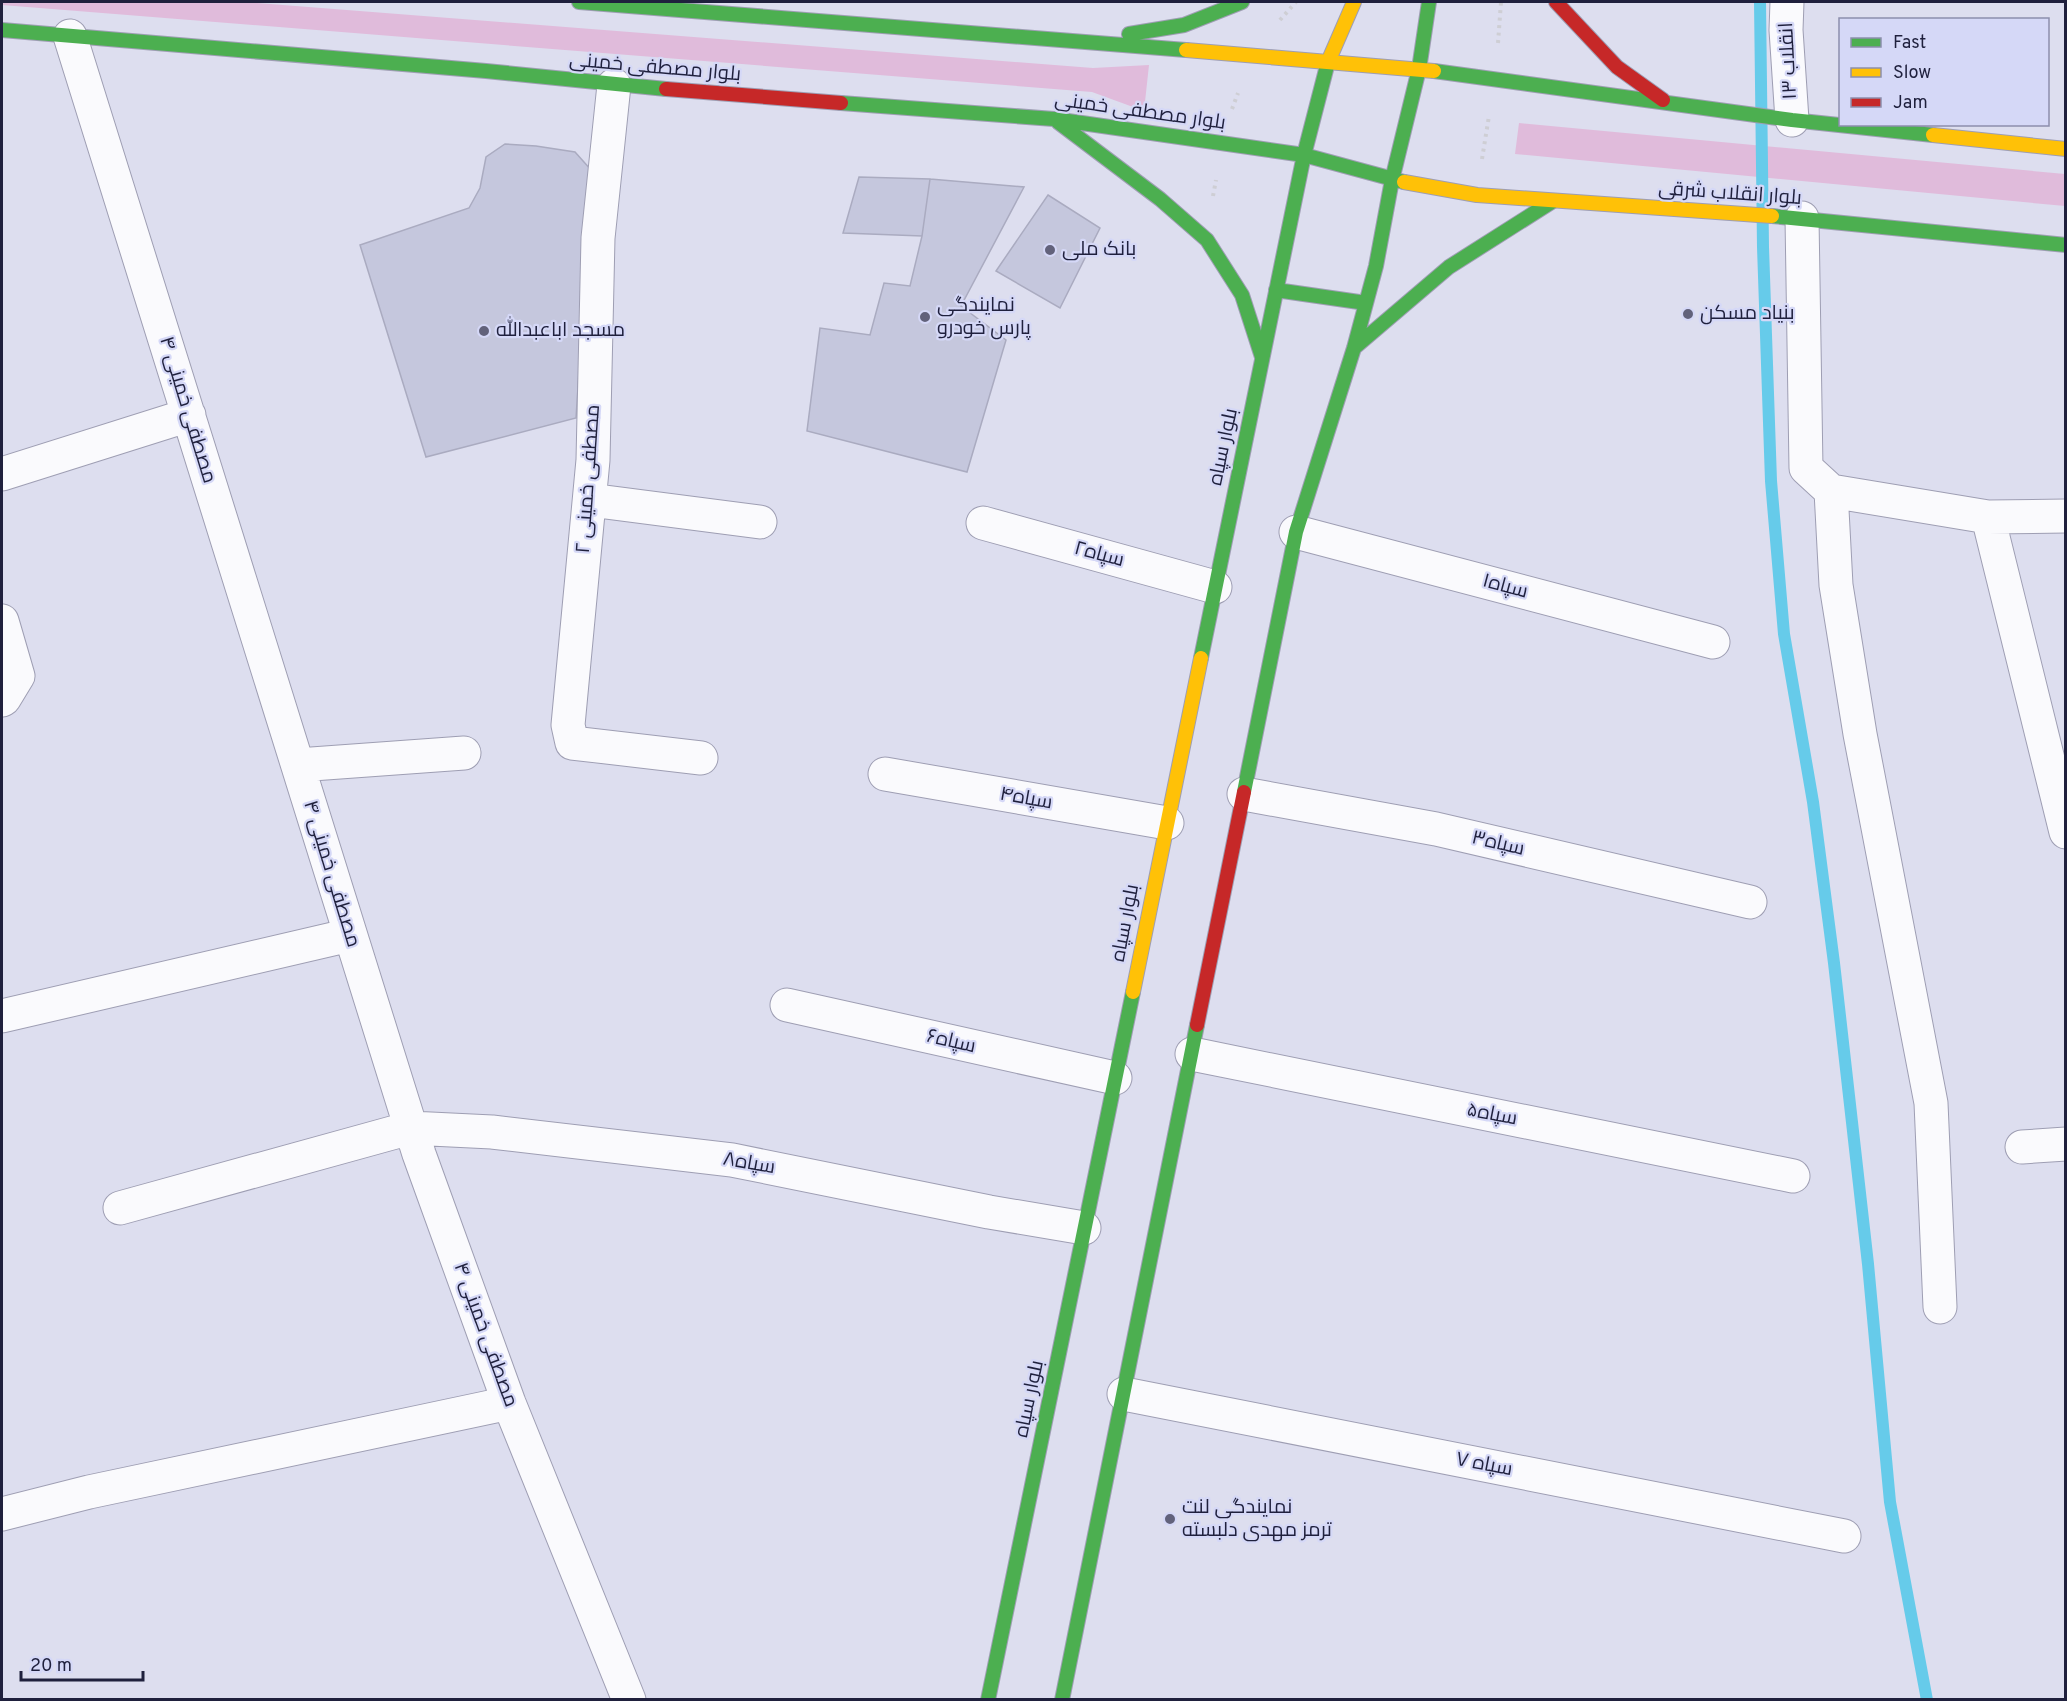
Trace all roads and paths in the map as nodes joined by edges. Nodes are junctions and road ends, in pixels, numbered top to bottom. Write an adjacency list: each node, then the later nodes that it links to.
1 (579, 2): 7 (main road)
2 (1242, 2): 10 (main road)
3 (1354, 2): 11 (main road, بلوار سپاه)
4 (1429, 2): 12 (main road)
5 (1556, 2): 14 (main road)
6 (1787, 2): 16 (street, انقلاب ۱۳)
7 (802, 11): 10 (main road)
8 (2, 30): 9 (main road, بلوار مصطفی خمینی)
9 (70, 36): 13 (main road, بلوار مصطفی خمینی); 29 (street, مصطفی خمینی ۴)
10 (1072, 42): 11 (main road)
11 (1328, 62): 12 (main road); 20 (main road, بلوار سپاه)
12 (1419, 69): 14 (main road); 21 (main road)
13 (614, 85): 15 (main road, بلوار مصطفی خمینی); 32 (street, مصطفی خمینی ۲)
14 (1667, 103): 16 (main road)
15 (1054, 119): 20 (main road, بلوار مصطفی خمینی); 28 (main road)
16 (1792, 120): 17 (main road)
17 (1839, 125)
18 (1849, 126): 19 (main road)
19 (2066, 149)
20 (1304, 155): 21 (main road, بلوار مصطفی خمینی); 25 (main road, بلوار سپاه)
21 (1392, 180): 22 (main road, بلوار انقلاب شرقی); 26 (main road)
22 (1553, 201): 23 (main road, بلوار انقلاب شرقی); 27 (main road)
23 (1802, 218): 24 (main road, بلوار انقلاب شرقی); 31 (street)
24 (2066, 245)
25 (1276, 290): 26 (main road); 28 (main road, بلوار سپاه)
26 (1366, 303): 27 (main road)
27 (1354, 348): 37 (main road)
28 (1262, 358): 38 (main road, بلوار سپاه)
29 (189, 415): 30 (street); 44 (street, مصطفی خمینی ۴)
30 (2, 474)
31 (1831, 491): 34 (street); 61 (street)
32 (590, 500): 35 (street); 43 (street, مصطفی خمینی ۲)
33 (2066, 516): 34 (street)
34 (1988, 517): 48 (street)
35 (760, 522)
36 (983, 523): 38 (street, سپاه۲)
37 (1296, 532): 40 (street, سپاه۱); 46 (main road)
38 (1215, 587): 47 (main road, بلوار سپاه)
39 (2, 621): 41 (street)
40 (1713, 642)
41 (2, 700)
42 (464, 753): 44 (street)
43 (701, 758)
44 (298, 765): 50 (street, مصطفی خمینی ۴)
45 (885, 774): 47 (street, سپاه۴)
46 (1244, 794): 49 (street, سپاه۳); 53 (main road)
47 (1167, 823): 54 (main road, بلوار سپاه)
48 (2066, 832)
49 (1750, 902)
50 (350, 935): 52 (street); 55 (street, مصطفی خمینی ۴)
51 (787, 1005): 54 (street, سپاه۶)
52 (2, 1016)
53 (1192, 1054): 58 (street, سپاه۵); 62 (main road)
54 (1115, 1078): 60 (main road, بلوار سپاه)
55 (410, 1128): 59 (street, سپاه۸); 60 (street, سپاه۸); 63 (street, مصطفی خمینی ۴)
56 (2066, 1144): 57 (street)
57 (2022, 1147)
58 (1793, 1176)
59 (120, 1208)
60 (1084, 1228): 67 (main road, بلوار سپاه)
61 (1940, 1307)
62 (1124, 1394): 65 (street, سپاه ۷); 68 (main road)
63 (509, 1403): 64 (street); 66 (street, مصطفی خمینی ۴)
64 (2, 1514)
65 (1844, 1536)
66 (626, 1699)
67 (988, 1700)
68 (1062, 1700)

